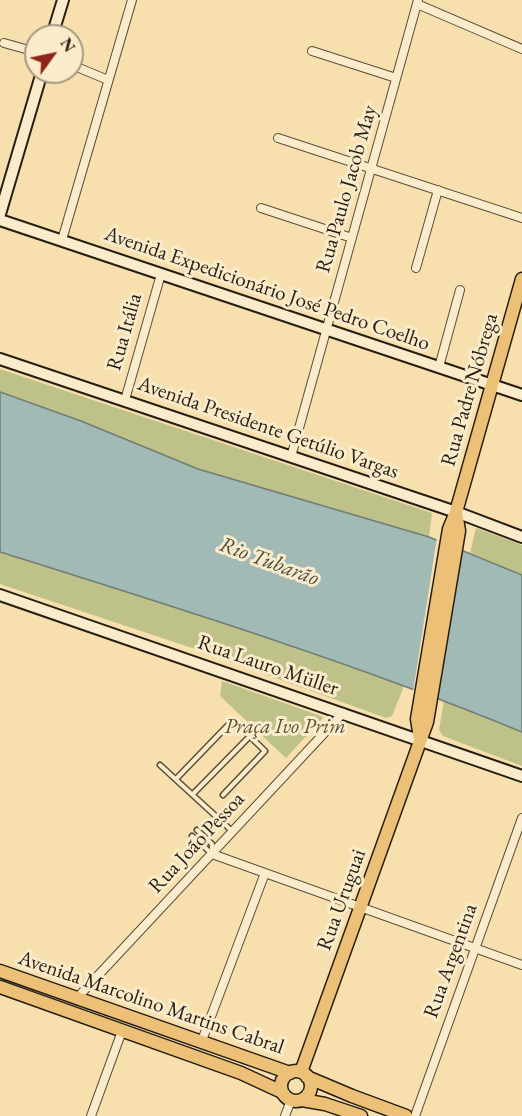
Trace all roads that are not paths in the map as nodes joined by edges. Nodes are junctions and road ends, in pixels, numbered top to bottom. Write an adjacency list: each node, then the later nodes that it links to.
1 (63, 0): 4 (main road)
2 (132, 0): 11 (street)
3 (418, 2): 7 (street); 10 (street, Rua Paulo Jacob May)
4 (56, 24)
5 (4, 43): 6 (street)
6 (24, 49)
7 (522, 49)
8 (312, 51): 10 (street)
9 (84, 70): 11 (street)
10 (396, 78): 14 (street, Rua Paulo Jacob May)
11 (108, 80): 21 (street)
12 (38, 84): 17 (main road)
13 (278, 138): 14 (street)
14 (371, 168): 15 (street); 20 (street, Rua Paulo Jacob May)
15 (438, 190): 18 (street); 22 (street)
16 (261, 208): 20 (street)
17 (0, 214)
18 (522, 218)
19 (0, 220): 21 (main road, Avenida Expedicionário José Pedro Coelho)
20 (352, 238): 26 (street, Rua Paulo Jacob May)
21 (62, 240): 23 (main road, Avenida Expedicionário José Pedro Coelho)
22 (416, 268)
23 (161, 274): 26 (main road, Avenida Expedicionário José Pedro Coelho); 31 (street, Rua Itália)
24 (522, 279): 29 (main road, Rua Padre Nóbrega)
25 (460, 290): 28 (street)
26 (326, 329): 28 (main road, Avenida Expedicionário José Pedro Coelho); 32 (street, Rua Paulo Jacob May)
27 (0, 359): 31 (main road, Avenida Presidente Getúlio Vargas)
28 (439, 367): 29 (main road, Avenida Expedicionário José Pedro Coelho)
29 (492, 385): 30 (main road, Avenida Expedicionário José Pedro Coelho); 33 (main road, Rua Padre Nóbrega)
30 (522, 395)
31 (125, 400): 32 (main road, Avenida Presidente Getúlio Vargas)
32 (291, 457): 33 (main road, Avenida Presidente Getúlio Vargas)
33 (456, 512): 34 (main road, Avenida Presidente Getúlio Vargas); 37 (main road, Rua Padre Nóbrega)
34 (522, 537)
35 (0, 595): 36 (main road, Rua Lauro Müller)
36 (343, 713): 39 (main road, Rua Lauro Müller); 47 (street, Rua João Pessoa)
37 (422, 720): 39 (main road, Rua Uruguai)
38 (249, 737): 42 (lane); 43 (lane); 44 (lane)
39 (420, 740): 41 (main road, Rua Lauro Müller); 51 (main road, Rua Uruguai)
40 (160, 765): 42 (lane)
41 (522, 776)
42 (176, 779): 43 (lane)
43 (193, 794): 47 (lane)
44 (223, 795)
45 (522, 819): 52 (street, Rua Argentina)
46 (197, 830): 49 (lane)
47 (232, 831): 49 (street, Rua João Pessoa)
48 (192, 836): 49 (lane)
49 (212, 854): 50 (street); 56 (street, Rua João Pessoa)
50 (265, 873): 51 (street); 59 (street)
51 (360, 907): 52 (street); 60 (main road, Rua Uruguai)
52 (475, 949): 53 (street); 66 (street, Rua Argentina)
53 (522, 965)
54 (0, 970): 56 (main road, Avenida Marcolino Martins Cabral)
55 (0, 987): 58 (main road, Avenida Marcolino Martins Cabral)
56 (77, 998): 57 (main road, Avenida Marcolino Martins Cabral)
57 (156, 1026): 58 (main road); 59 (main road, Avenida Marcolino Martins Cabral)
58 (122, 1031): 61 (main road, Avenida Marcolino Martins Cabral); 62 (street)
59 (201, 1043): 60 (main road, Avenida Marcolino Martins Cabral)
60 (299, 1074): 61 (main road); 61 (main road); 65 (main road, Avenida Marcolino Martins Cabral)
61 (292, 1098): 63 (street); 64 (main road, Avenida Marcolino Martins Cabral)
62 (92, 1116)
63 (285, 1116)
64 (361, 1116)
65 (406, 1116)
66 (415, 1116)

